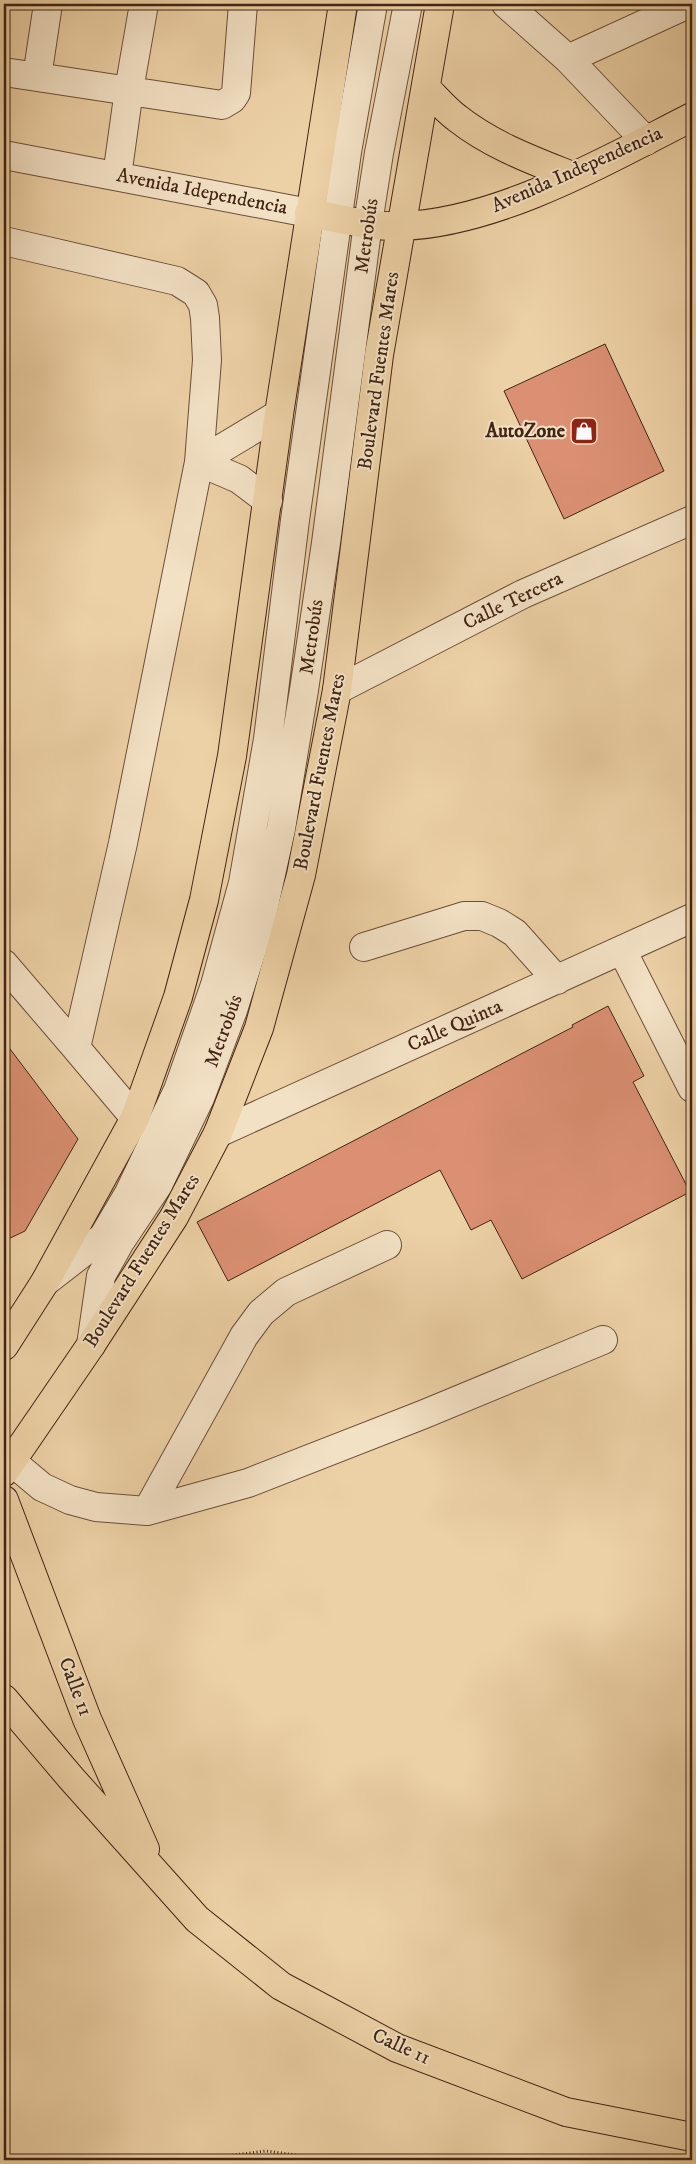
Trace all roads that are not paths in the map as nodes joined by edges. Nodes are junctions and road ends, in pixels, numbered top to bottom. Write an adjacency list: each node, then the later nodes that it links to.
1 (48, 4): 12 (street)
2 (144, 4): 14 (street)
3 (243, 4): 14 (street)
4 (343, 4): 20 (main road)
5 (373, 4): 21 (street)
6 (408, 4): 22 (street, Metrobús)
7 (440, 4): 13 (main road, Boulevard Fuentes Mares)
8 (506, 4): 10 (street)
9 (688, 4): 10 (street)
10 (568, 59): 16 (street)
11 (4, 72): 12 (street)
12 (38, 77): 14 (street)
13 (426, 88): 19 (main road); 23 (main road, Boulevard Fuentes Mares)
14 (128, 90): 18 (street)
15 (692, 117): 16 (main road, Avenida Independencia)
16 (646, 140): 19 (main road, Avenida Independencia)
17 (4, 155): 18 (street, Avenida Idependencia)
18 (117, 176): 20 (street, Avenida Idependencia)
19 (572, 176): 23 (main road, Avenida Independencia)
20 (309, 213): 21 (main road, Avenida Idependencia); 25 (main road)
21 (338, 218): 22 (main road, Avenida Idependencia); 40 (street)
22 (368, 223): 23 (main road, Avenida Idependencia); 42 (street, Metrobús)
23 (401, 226): 29 (main road, Boulevard Fuentes Mares)
24 (4, 241): 26 (street)
25 (279, 414): 26 (street); 27 (main road)
26 (199, 462): 27 (street); 35 (street)
27 (268, 501): 37 (main road)
28 (692, 520): 29 (street, Calle Tercera)
29 (337, 690): 38 (main road, Boulevard Fuentes Mares)
30 (692, 918): 32 (street, Calle Quinta)
31 (364, 947): 34 (street)
32 (622, 950): 34 (street, Calle Quinta); 36 (street)
33 (4, 964): 35 (street)
34 (557, 980): 38 (street, Calle Quinta)
35 (76, 1048): 37 (street)
36 (692, 1088)
37 (135, 1118): 40 (main road)
38 (218, 1133): 42 (main road, Boulevard Fuentes Mares)
39 (387, 1245): 46 (street)
40 (44, 1282): 43 (main road)
41 (603, 1340): 46 (street)
42 (91, 1345): 44 (main road, Boulevard Fuentes Mares)
43 (4, 1346)
44 (7, 1466): 46 (street)
45 (4, 1500): 48 (main road, Calle 11)
46 (148, 1511)
47 (4, 1699): 48 (main road, Calle 11)
48 (155, 1871): 49 (main road, Calle 11)
49 (692, 2137)

